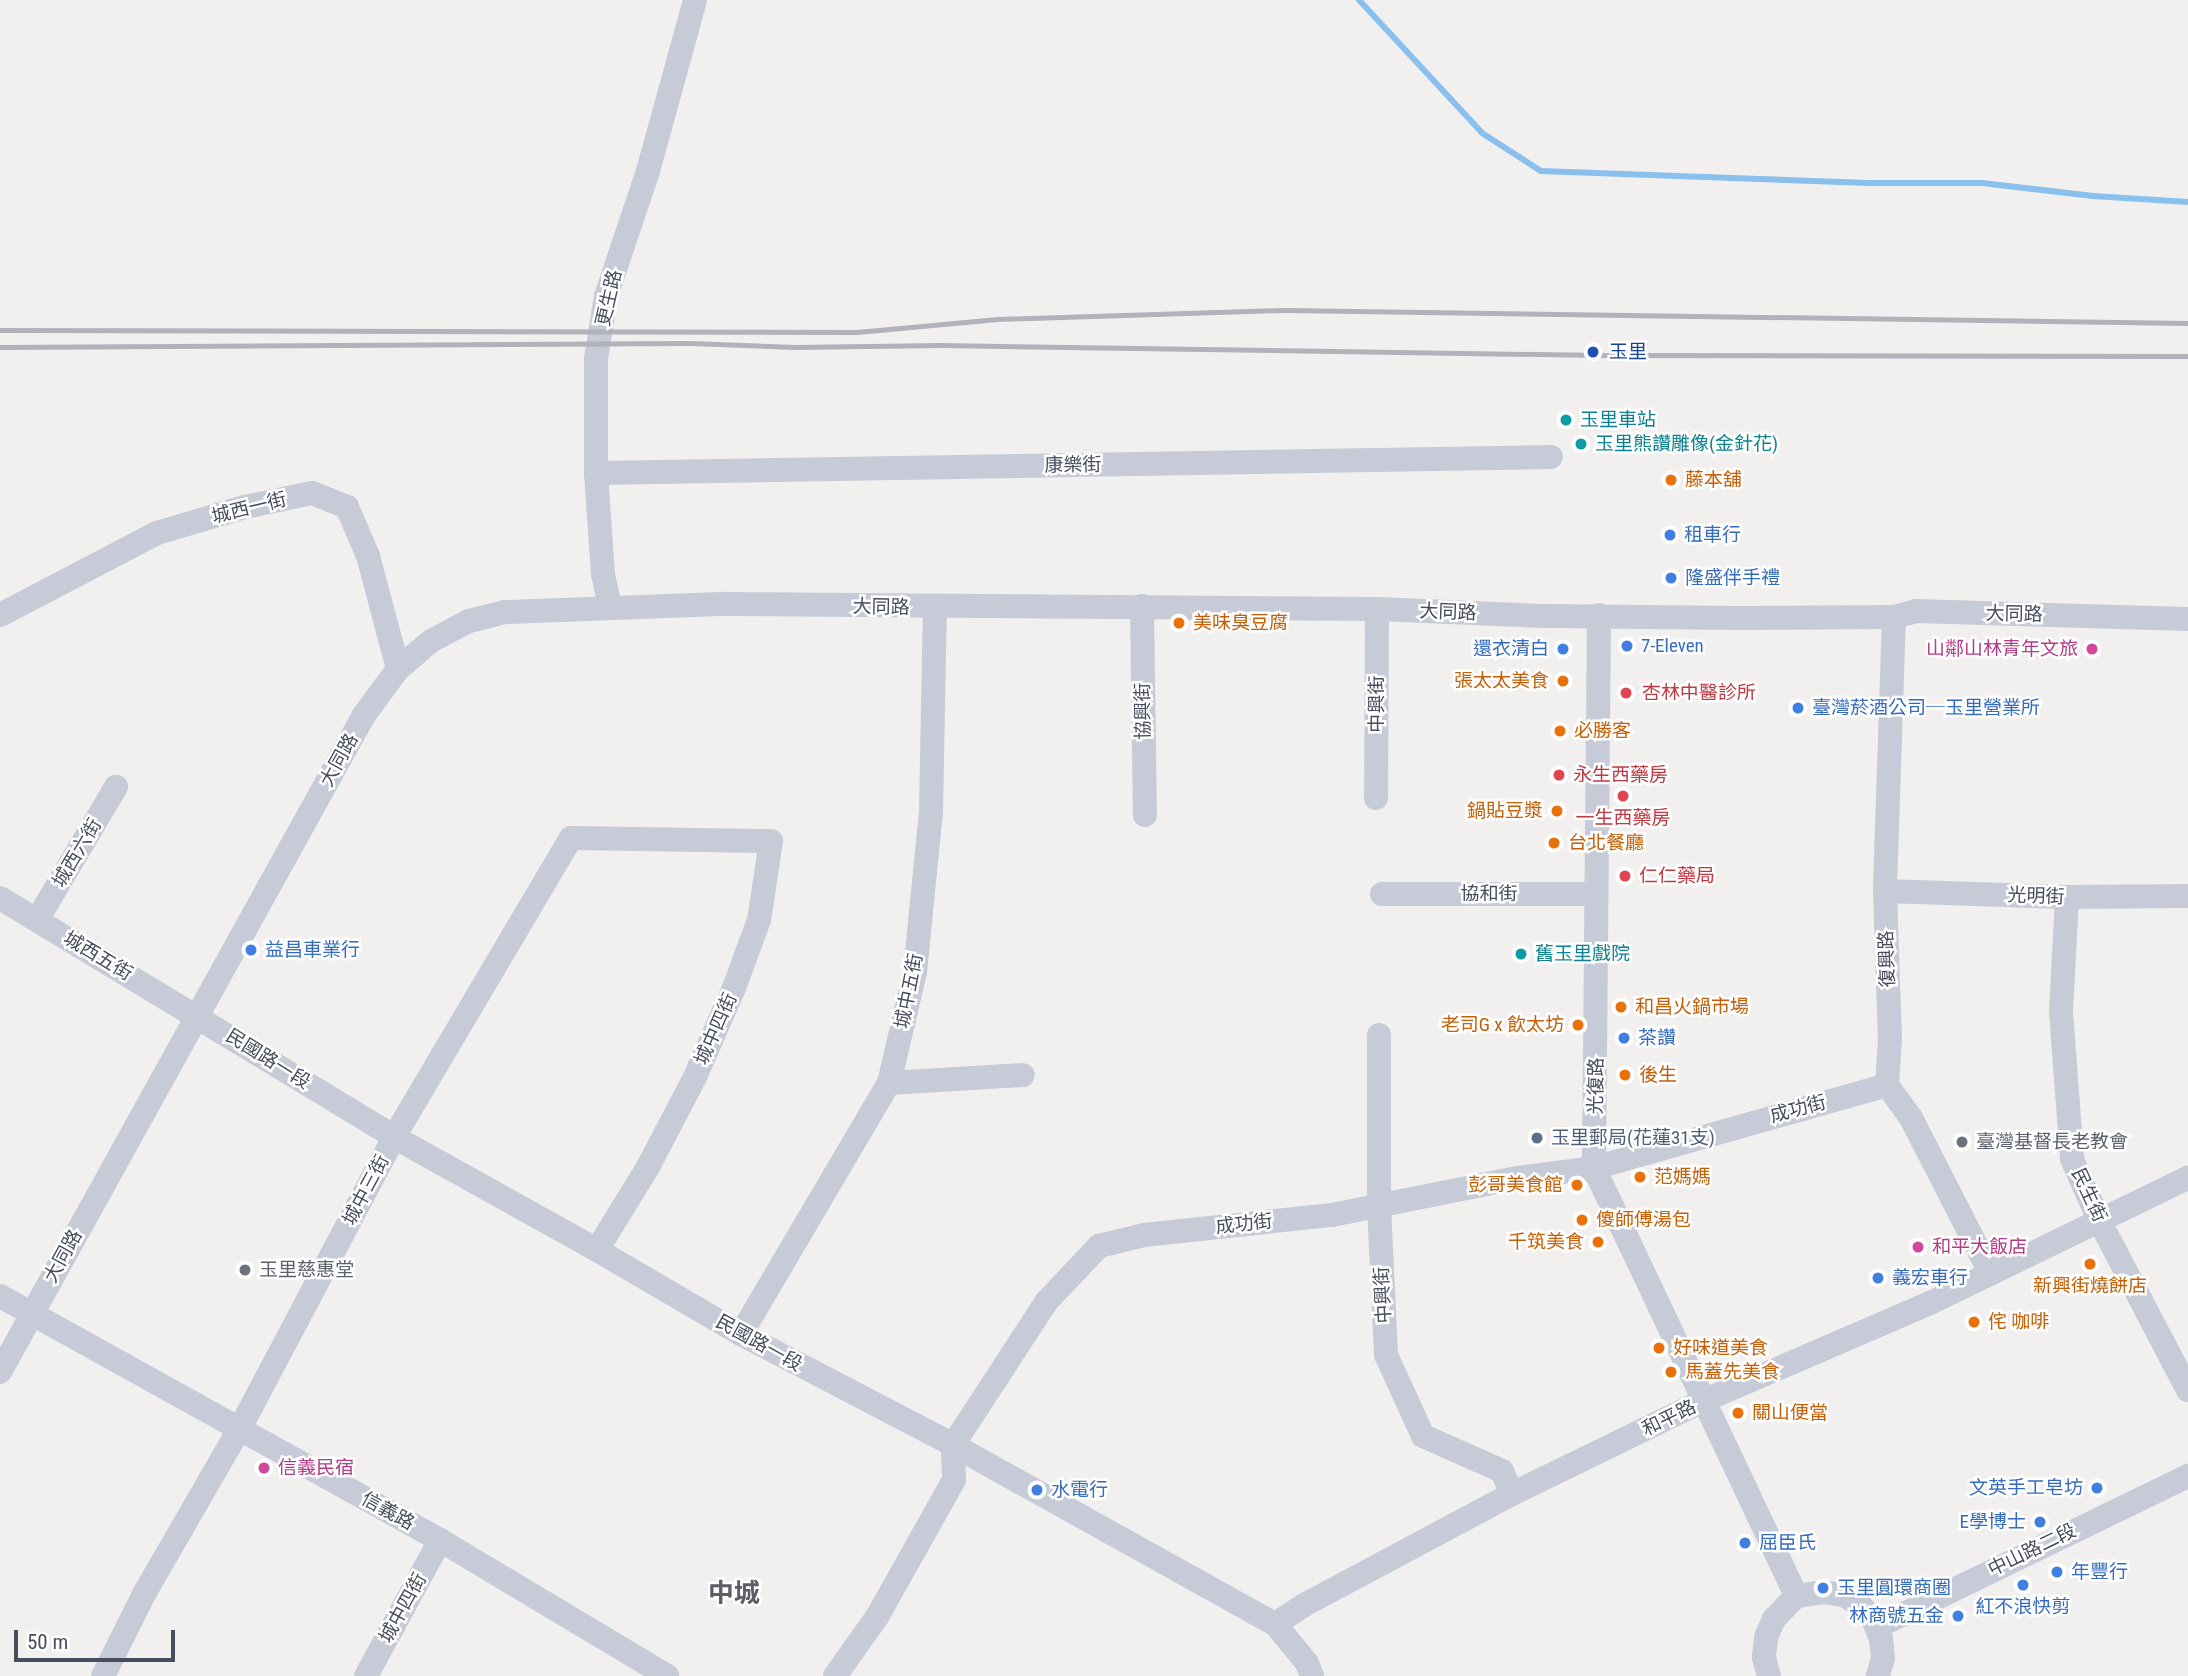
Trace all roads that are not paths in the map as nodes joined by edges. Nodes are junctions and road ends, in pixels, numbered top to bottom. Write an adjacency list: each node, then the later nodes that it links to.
1 (695, 0): 3 (street, 更生路)
2 (1551, 457): 3 (street, 康樂街)
3 (596, 473): 5 (street, 更生路)
4 (1142, 606): 6 (street, 大同路); 7 (street, 大同路); 15 (street, 協興街)
5 (610, 607): 6 (street, 大同路); 12 (street, 大同路)
6 (935, 608): 27 (street, 城中五街)
7 (1377, 609): 9 (street, 大同路); 14 (street, 中興街)
8 (0, 615): 12 (street, 城西一街)
9 (1599, 615): 10 (street, 大同路); 19 (street, 光復路)
10 (1894, 617): 11 (street, 大同路); 17 (street, 復興路)
11 (2188, 618)
12 (398, 668): 24 (street, 大同路)
13 (116, 787): 23 (street, 城西六街)
14 (1376, 798)
15 (1145, 815)
16 (717, 841): 29 (street, 城中三街); 34 (street, 城中四街)
17 (1885, 891): 21 (street, 光明街); 28 (street, 復興路)
18 (1382, 894): 19 (street, 協和街)
19 (1595, 894): 30 (street, 光復路)
20 (2188, 896): 21 (street, 光明街)
21 (2067, 897): 33 (street, 民生街)
22 (0, 898): 23 (street, 城西五街)
23 (37, 920): 24 (street, 城西五街)
24 (196, 1014): 29 (street, 民國路一段); 37 (street, 大同路)
25 (1379, 1035): 32 (street, 中興街)
26 (1023, 1075): 27 (street)
27 (889, 1083): 38 (street, 城中五街)
28 (1888, 1084): 30 (street, 成功街); 35 (street)
29 (394, 1138): 34 (street, 民國路一段); 42 (street, 城中三街)
30 (1594, 1168): 32 (street, 成功街); 41 (street, 光復路)
31 (2188, 1178): 33 (street, 和平路)
32 (1379, 1206): 43 (street, 成功街); 45 (street, 中興街)
33 (2099, 1220): 35 (street, 和平路); 40 (street, 民生街)
34 (597, 1250): 38 (street, 民國路一段)
35 (1991, 1274): 41 (street, 和平路)
36 (0, 1296): 37 (street, 信義路)
37 (32, 1313): 39 (street, 大同路); 42 (street, 信義路)
38 (741, 1334): 43 (street, 民國路一段)
39 (0, 1372)
40 (2188, 1390)
41 (1705, 1400): 45 (street, 和平路); 47 (street, 光復路)
42 (240, 1428): 46 (street, 信義路); 50 (street, 城中三街)
43 (953, 1445): 48 (street, 民國路一段); 53 (street)
44 (2188, 1476): 49 (street, 中山路二段)
45 (1512, 1494): 48 (street, 和平路)
46 (440, 1540): 51 (street, 城中四街); 52 (street, 信義路)
47 (1796, 1596): 49 (street); 55 (street)
48 (1275, 1624): 54 (street, 民國路一段)
49 (1877, 1627): 56 (street)
50 (103, 1676)
51 (366, 1676)
52 (667, 1676)
53 (835, 1676)
54 (1312, 1676)
55 (1769, 1676)
56 (1878, 1676)

